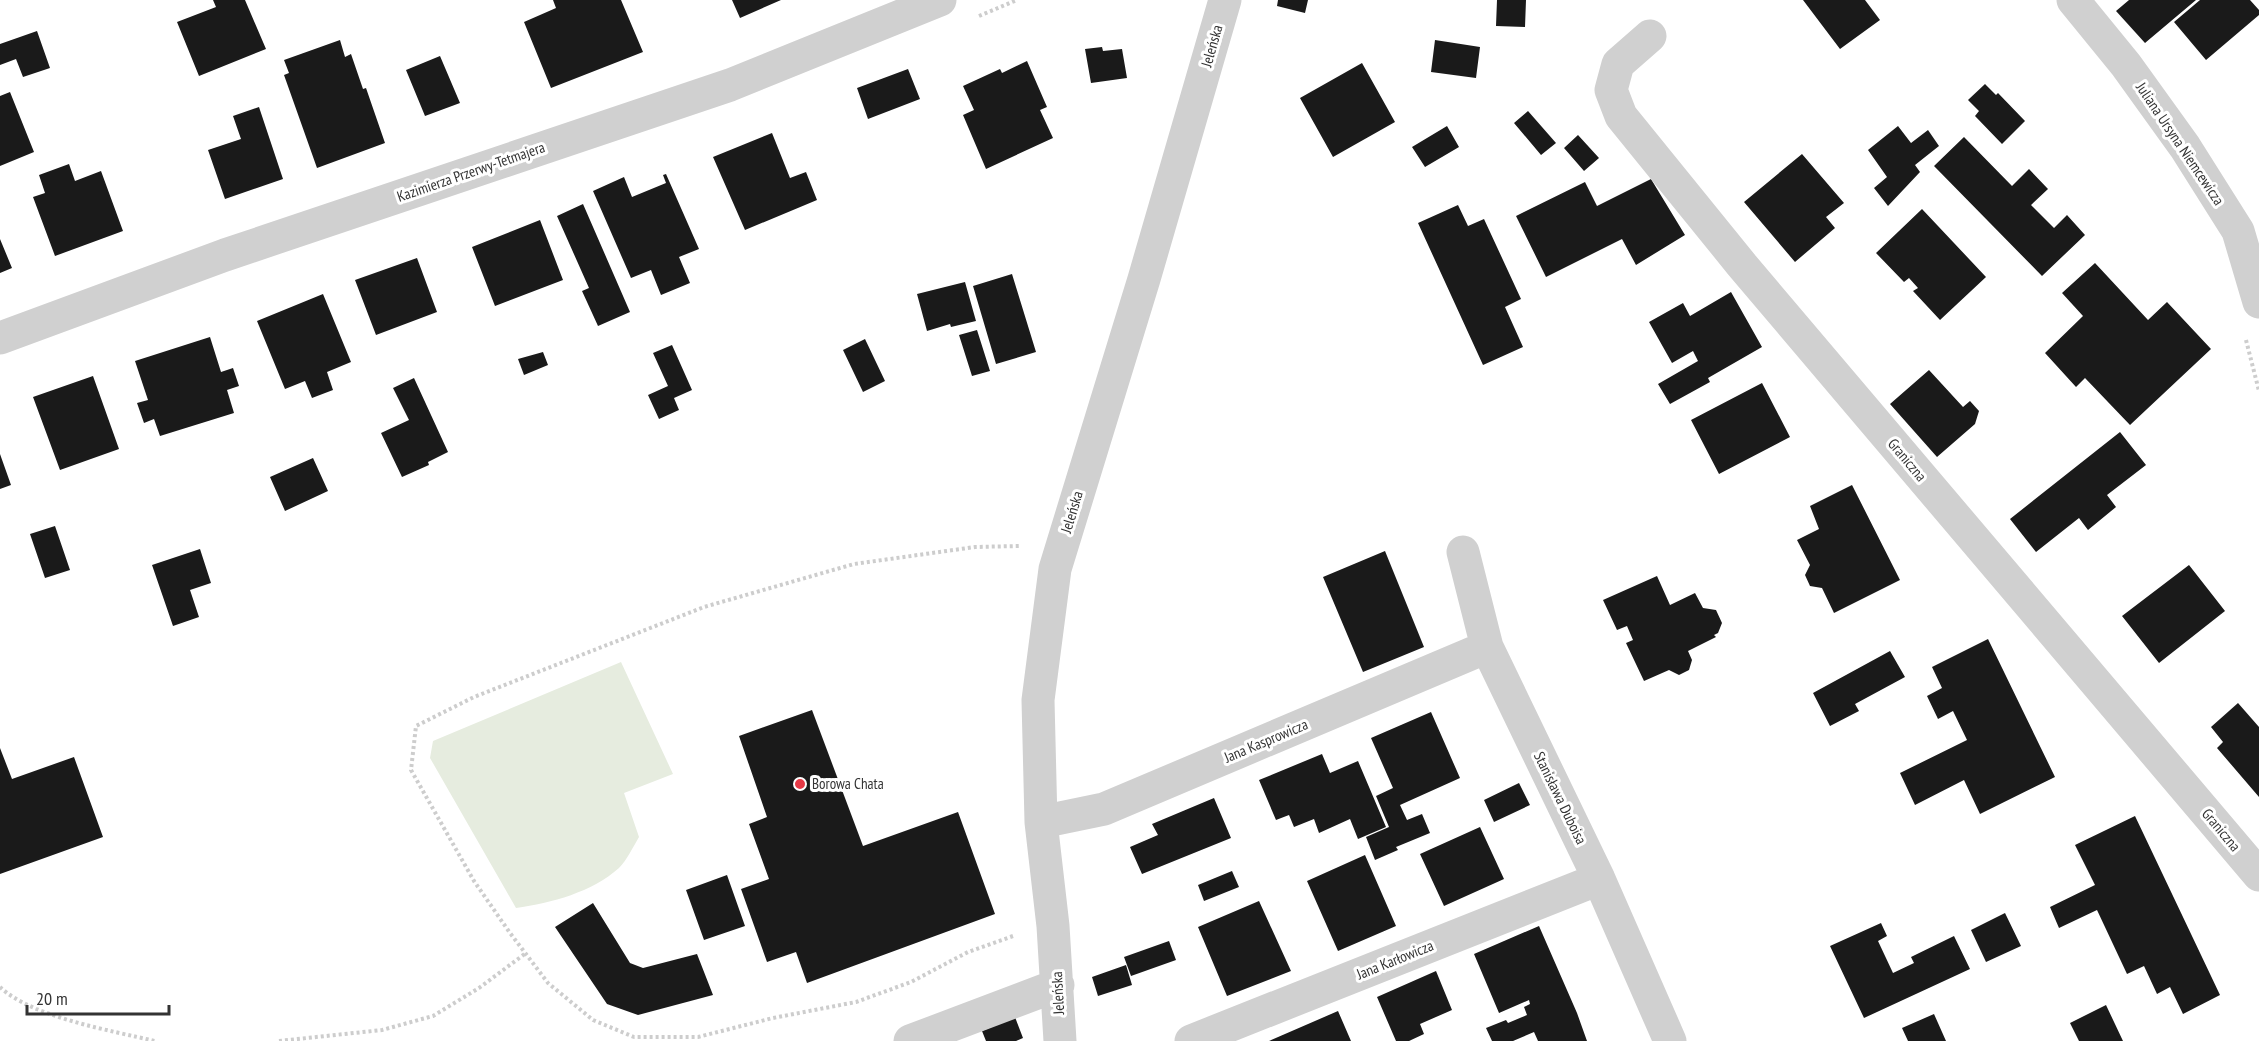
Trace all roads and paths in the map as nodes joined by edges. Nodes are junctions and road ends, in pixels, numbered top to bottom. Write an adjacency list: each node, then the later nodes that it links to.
1 (940, 0): 6 (street, Kazimierza Przerwy-Tetmajera)
2 (1225, 0): 7 (street, Jeleńska)
3 (2073, 0): 5 (street, Juliana Ursyna Niemcewicza)
4 (1650, 36): 11 (street, Graniczna)
5 (2259, 302)
6 (0, 338)
7 (1062, 546): 10 (street, Jeleńska); 14 (path)
8 (1463, 552): 9 (street, Stanisława Duboisa)
9 (1487, 647): 10 (street, Jana Kasprowicza); 12 (street, Stanisława Duboisa)
10 (1041, 822): 13 (street, Jeleńska)
11 (2259, 875)
12 (1599, 879): 21 (street, Jana Karłowicza); 22 (street, Stanisława Duboisa)
13 (1053, 926): 14 (path); 15 (street, Jeleńska)
14 (526, 953): 18 (path)
15 (1058, 985): 19 (street); 20 (street, Jeleńska)
16 (0, 987): 17 (path)
17 (155, 1041)
18 (279, 1041)
19 (910, 1041)
20 (1060, 1041)
21 (1191, 1041)
22 (1671, 1041)

